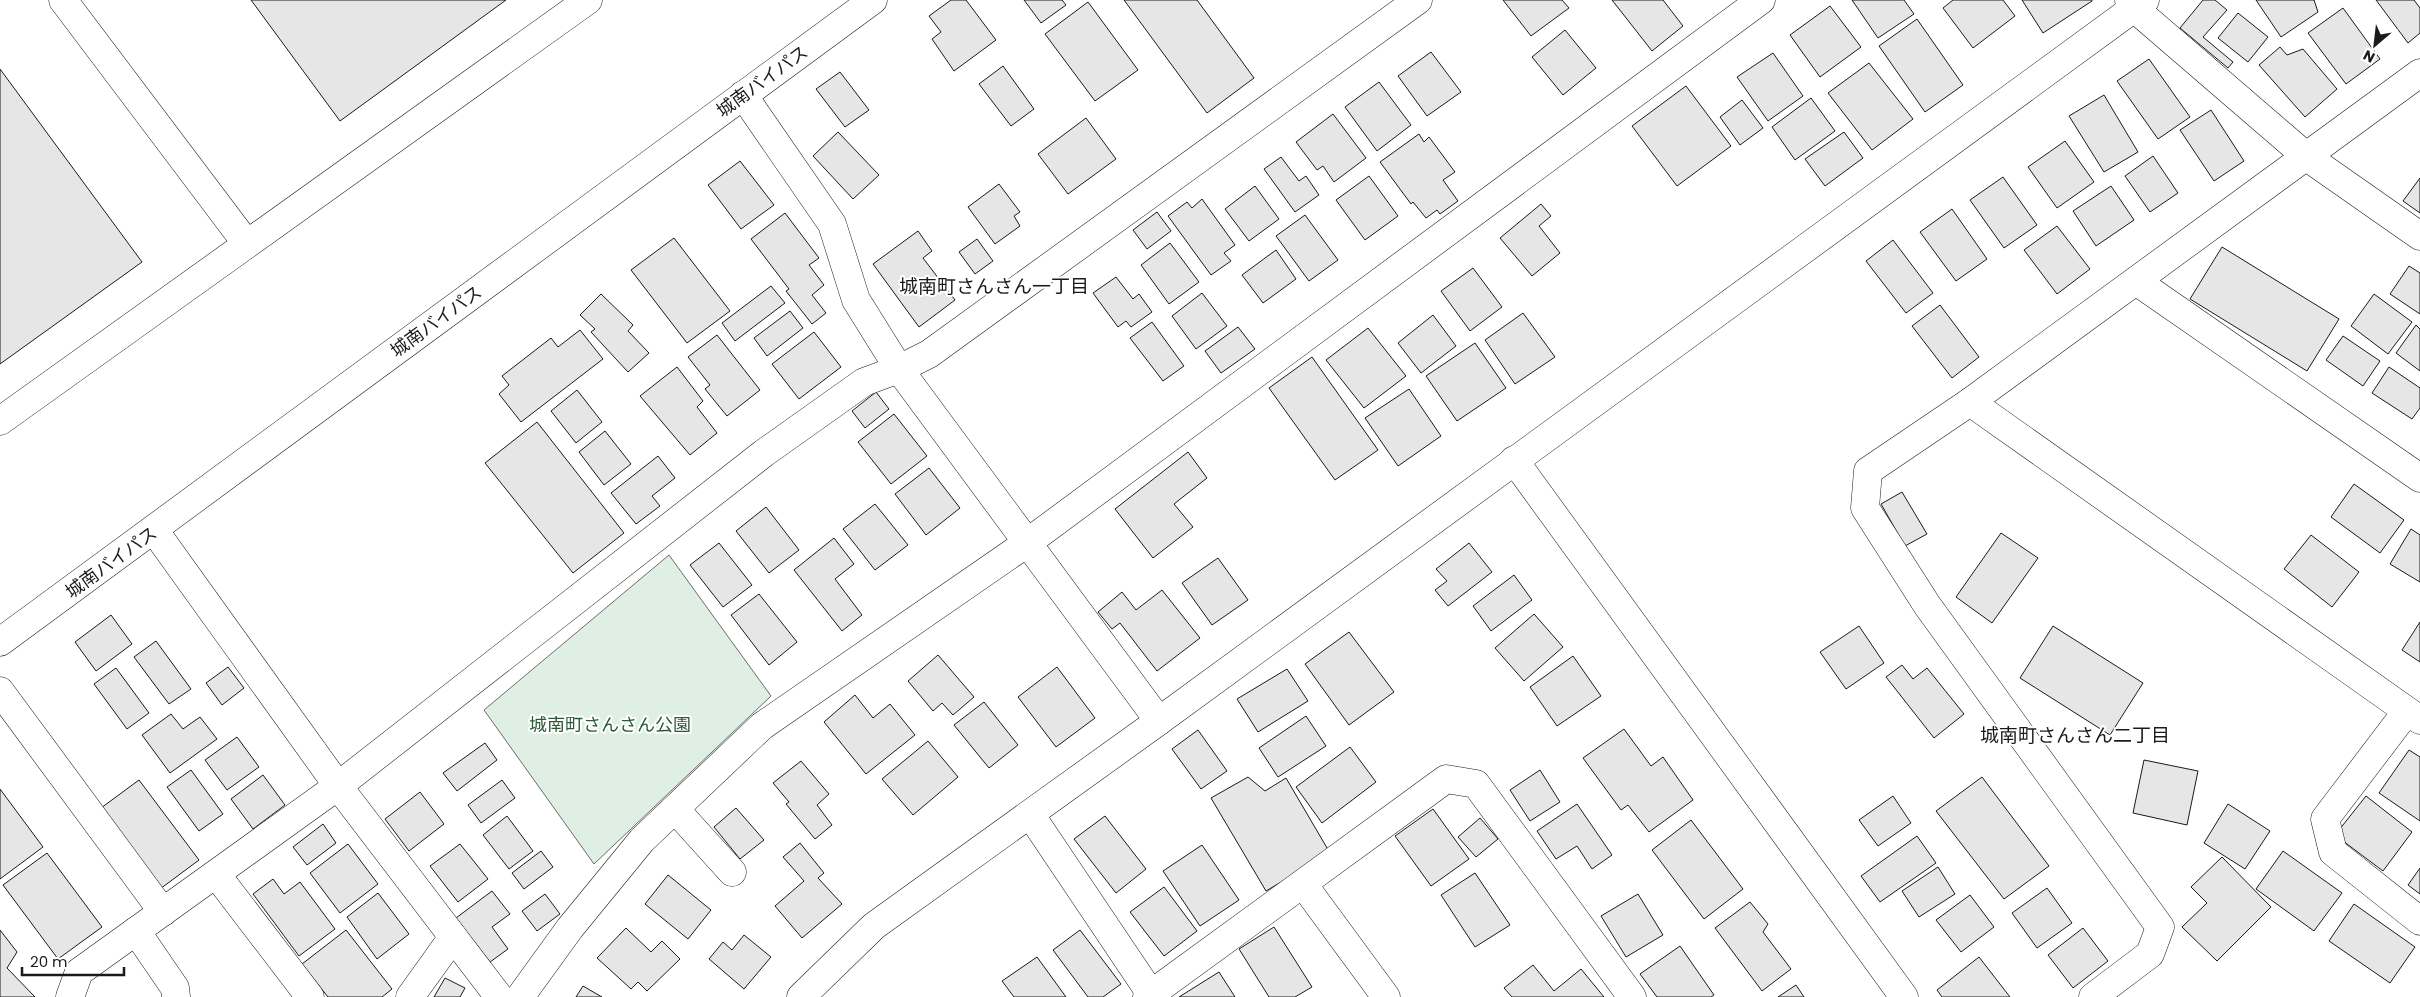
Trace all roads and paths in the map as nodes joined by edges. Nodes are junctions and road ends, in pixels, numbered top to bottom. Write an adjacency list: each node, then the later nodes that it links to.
1 (63, 0): 11 (main road)
2 (588, 0): 11 (main road)
3 (873, 0): 8 (main road, 城南バイパス)
4 (1418, 0): 13 (main road)
5 (1761, 0): 19 (main road)
6 (2136, 3): 9 (main road); 16 (main road)
7 (2414, 86): 9 (main road)
8 (743, 95): 13 (main road); 18 (main road, 城南バイパス)
9 (2307, 157): 10 (main road); 12 (main road)
10 (2420, 236)
11 (247, 244): 15 (main road)
12 (2136, 281): 14 (main road); 17 (main road)
13 (899, 370): 19 (main road); 24 (main road)
14 (1970, 402): 22 (main road); 45 (main road)
15 (0, 421)
16 (1514, 460): 23 (main road); 44 (main road)
17 (2420, 478)
18 (154, 530): 20 (main road, 城南バイパス); 24 (main road)
19 (1027, 543): 23 (main road); 25 (main road)
20 (0, 642)
21 (0, 691): 30 (main road)
22 (2414, 716): 31 (main road)
23 (1159, 721): 26 (main road)
24 (338, 786): 28 (main road); 33 (main road)
25 (675, 809): 27 (main road); 40 (main road)
26 (1030, 814): 34 (main road); 41 (main road)
27 (732, 872)
28 (216, 874): 30 (main road); 37 (main road)
29 (1303, 884): 34 (main road); 42 (main road); 43 (main road)
30 (163, 912): 32 (main road)
31 (2420, 921)
32 (136, 931): 35 (main road); 36 (main road)
33 (453, 937): 38 (main road); 39 (main road)
34 (1150, 996)
35 (70, 997)
36 (176, 997)
37 (310, 997)
38 (410, 997)
39 (499, 997)
40 (520, 997)
41 (801, 997)
42 (1386, 997)
43 (1632, 997)
44 (1904, 997)
45 (2094, 997)

